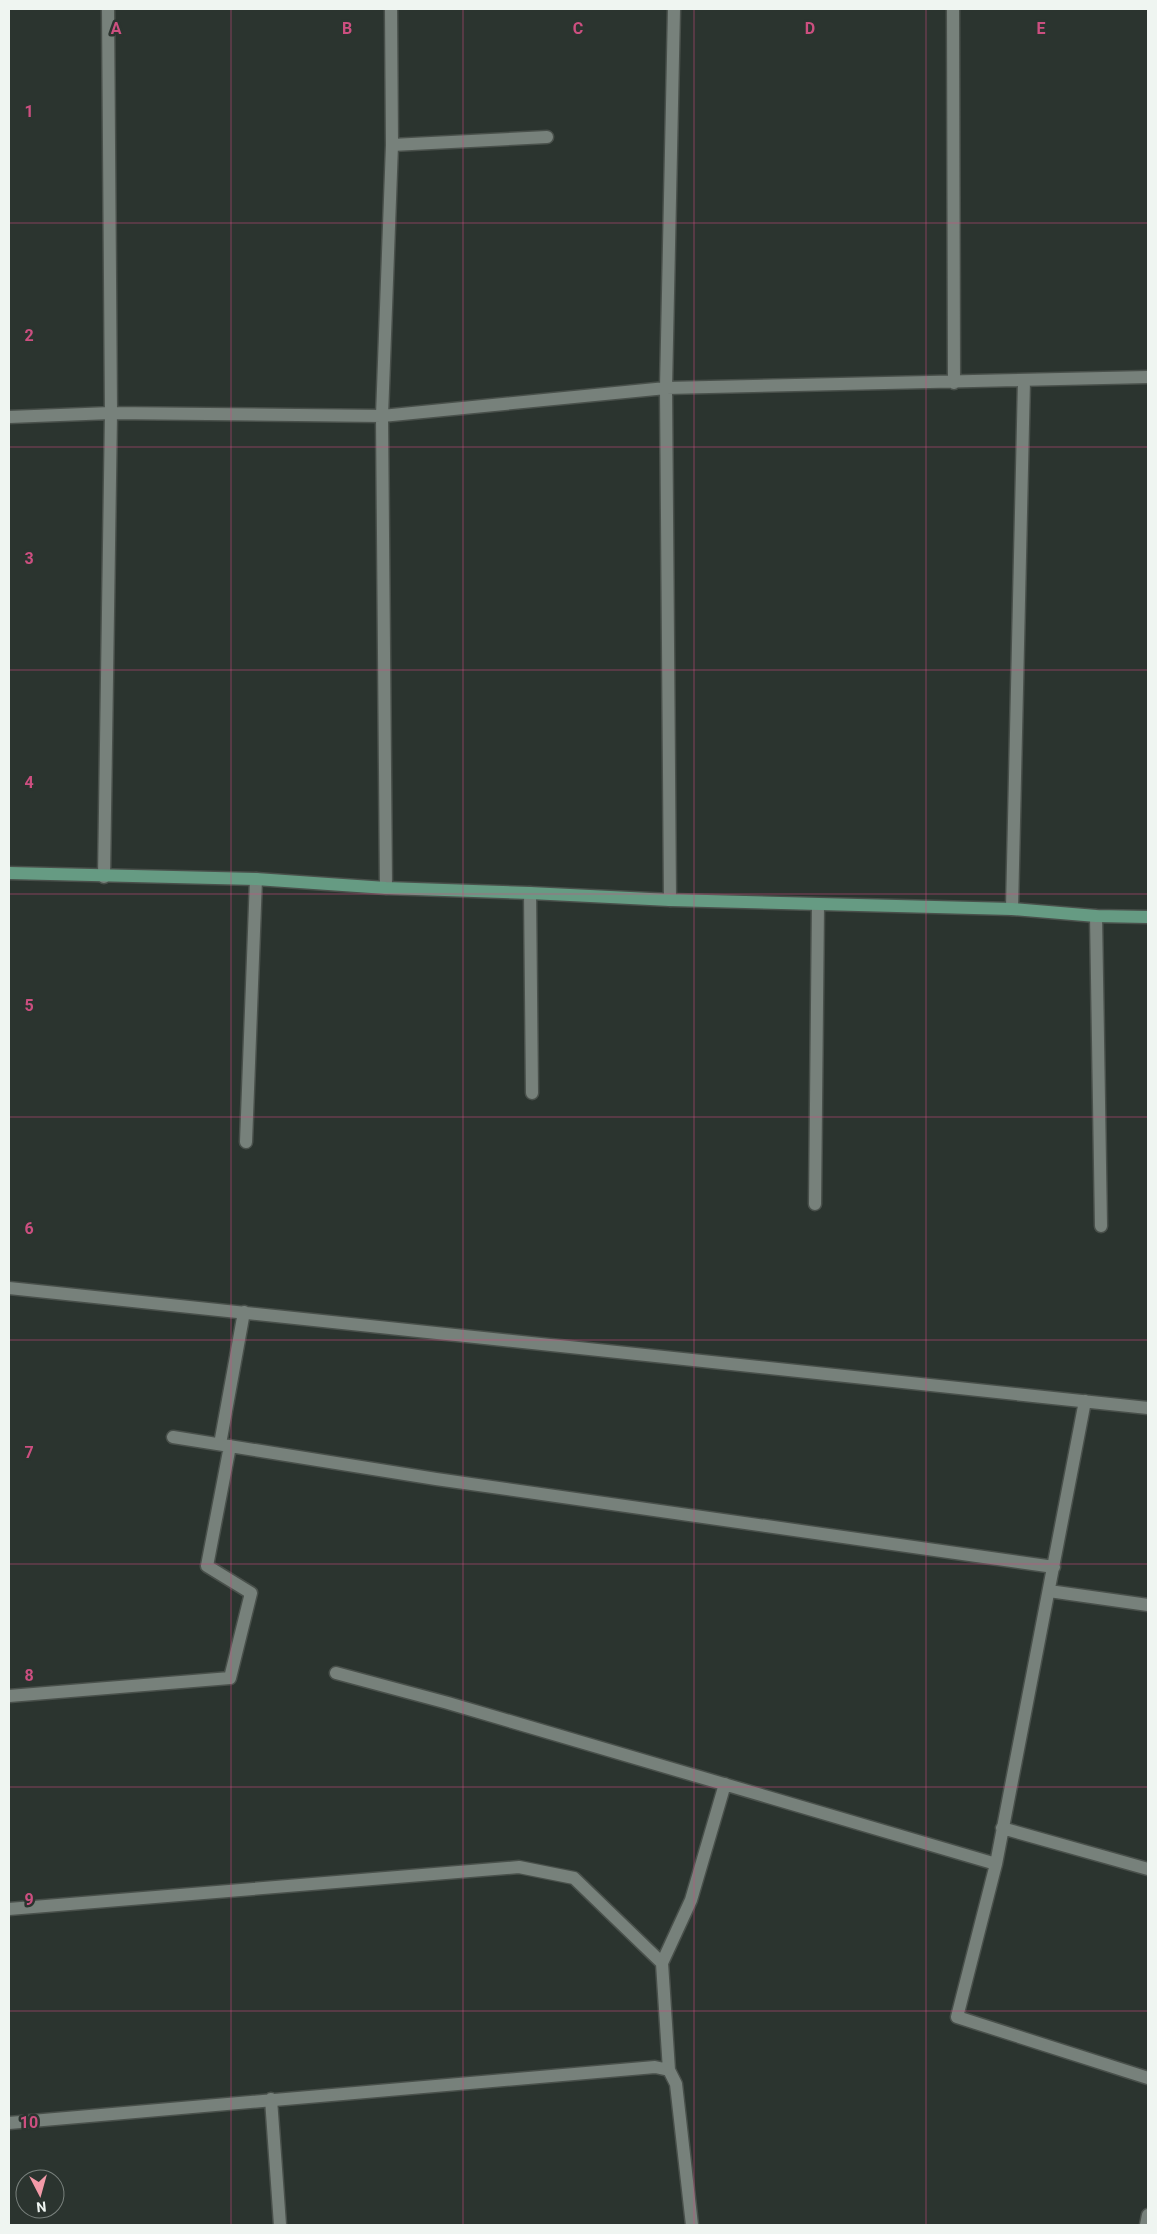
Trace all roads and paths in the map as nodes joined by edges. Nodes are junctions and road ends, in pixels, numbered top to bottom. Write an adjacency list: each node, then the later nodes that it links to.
1 (108, 9): 11 (street)
2 (391, 9): 6 (street)
3 (674, 9): 10 (street)
4 (953, 9): 9 (street)
5 (547, 137): 6 (street)
6 (392, 144): 12 (street)
7 (1148, 377): 8 (street)
8 (1024, 380): 9 (street); 21 (street)
9 (954, 383): 10 (street)
10 (666, 388): 12 (street); 19 (street)
11 (111, 413): 12 (street); 13 (street); 15 (street)
12 (382, 416): 17 (street)
13 (9, 417)
14 (9, 873): 15 (street)
15 (104, 877): 16 (street)
16 (256, 879): 17 (street); 25 (street)
17 (386, 888): 18 (street)
18 (530, 892): 19 (street); 24 (street)
19 (670, 900): 20 (street)
20 (818, 905): 21 (street); 26 (street)
21 (1012, 909): 22 (street)
22 (1096, 916): 23 (street); 27 (street)
23 (1148, 916)
24 (532, 1093)
25 (246, 1142)
26 (815, 1204)
27 (1101, 1226)
28 (9, 1288): 29 (street)
29 (244, 1312): 30 (street); 33 (street)
30 (1085, 1401): 31 (street); 34 (street)
31 (1148, 1408)
32 (173, 1437): 33 (street)
33 (225, 1445): 34 (street); 38 (street)
34 (1054, 1567): 35 (street)
35 (1049, 1591): 36 (street); 40 (street)
36 (1148, 1604)
37 (336, 1673): 39 (street)
38 (9, 1696)
39 (724, 1784): 41 (street); 44 (street)
40 (1002, 1828): 41 (street); 42 (street)
41 (996, 1864): 46 (street)
42 (1148, 1869)
43 (9, 1909): 44 (street)
44 (662, 1964): 45 (street)
45 (669, 2070): 47 (street); 51 (street)
46 (1148, 2078)
47 (271, 2099): 48 (street); 50 (street)
48 (9, 2123)
49 (1148, 2215): 52 (street)
50 (280, 2225)
51 (692, 2225)
52 (1146, 2225)

